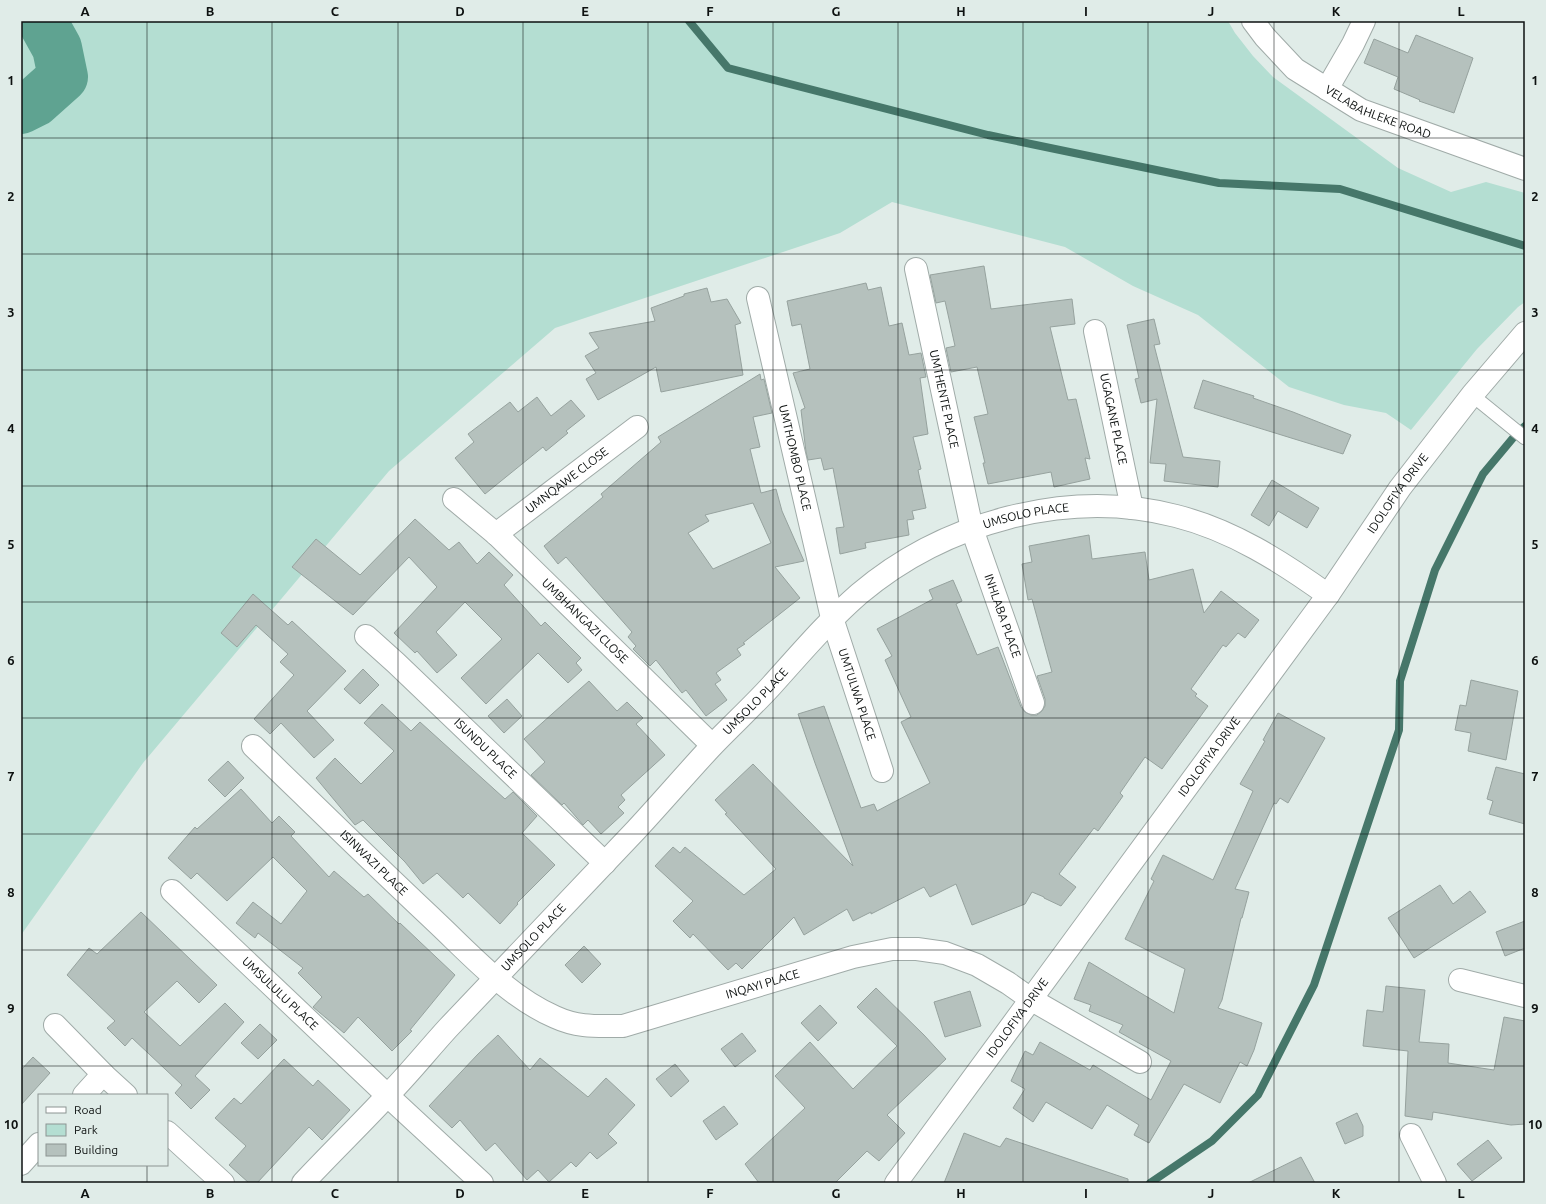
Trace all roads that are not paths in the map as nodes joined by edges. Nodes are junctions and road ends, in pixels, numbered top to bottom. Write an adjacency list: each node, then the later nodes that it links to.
1 (1254, 21): 3 (street, VELABAHLEKE ROAD)
2 (1364, 21): 3 (street)
3 (1327, 89): 4 (street, VELABAHLEKE ROAD)
4 (1525, 169)
5 (916, 269): 14 (street, UMTHENTE PLACE)
6 (758, 298): 17 (street, UMTHOMBO PLACE)
7 (1096, 331): 13 (street, UGAGANE PLACE)
8 (1525, 333): 9 (street, IDOLOFIYA DRIVE)
9 (1472, 395): 11 (lane); 16 (street, IDOLOFIYA DRIVE)
10 (637, 426): 15 (street, UMNQAWE CLOSE)
11 (1525, 438)
12 (454, 499): 15 (street, UMBHANGAZI CLOSE)
13 (1132, 508): 14 (street, UMSOLO PLACE); 16 (street, UMSOLO PLACE)
14 (972, 529): 17 (street, UMSOLO PLACE); 19 (street, INHLABA PLACE)
15 (496, 534): 20 (street, UMBHANGAZI CLOSE)
16 (1328, 596): 28 (street, IDOLOFIYA DRIVE)
17 (832, 618): 20 (street, UMSOLO PLACE); 22 (street, UMTULWA PLACE)
18 (366, 636): 23 (street, ISUNDU PLACE)
19 (1032, 702)
20 (712, 745): 23 (street, UMSOLO PLACE)
21 (253, 746): 25 (street, ISINWAZI PLACE)
22 (882, 771)
23 (605, 863): 25 (street, UMSOLO PLACE)
24 (172, 891): 34 (street, UMSULULU PLACE)
25 (496, 978): 28 (street, INQAYI PLACE); 34 (street, UMSOLO PLACE)
26 (1460, 980): 27 (street)
27 (1525, 996)
28 (1032, 1000): 30 (street, INQAYI PLACE); 42 (street, IDOLOFIYA DRIVE)
29 (55, 1025): 31 (street)
30 (1140, 1062)
31 (103, 1074): 32 (street); 33 (street)
32 (85, 1094)
33 (125, 1094)
34 (388, 1096): 40 (street, UMSOLO PLACE); 41 (street, UMSULULU PLACE)
35 (168, 1133): 39 (street)
36 (1412, 1135): 43 (street)
37 (38, 1145): 38 (street)
38 (21, 1164)
39 (223, 1183)
40 (303, 1183)
41 (482, 1183)
42 (896, 1183)
43 (1435, 1183)

